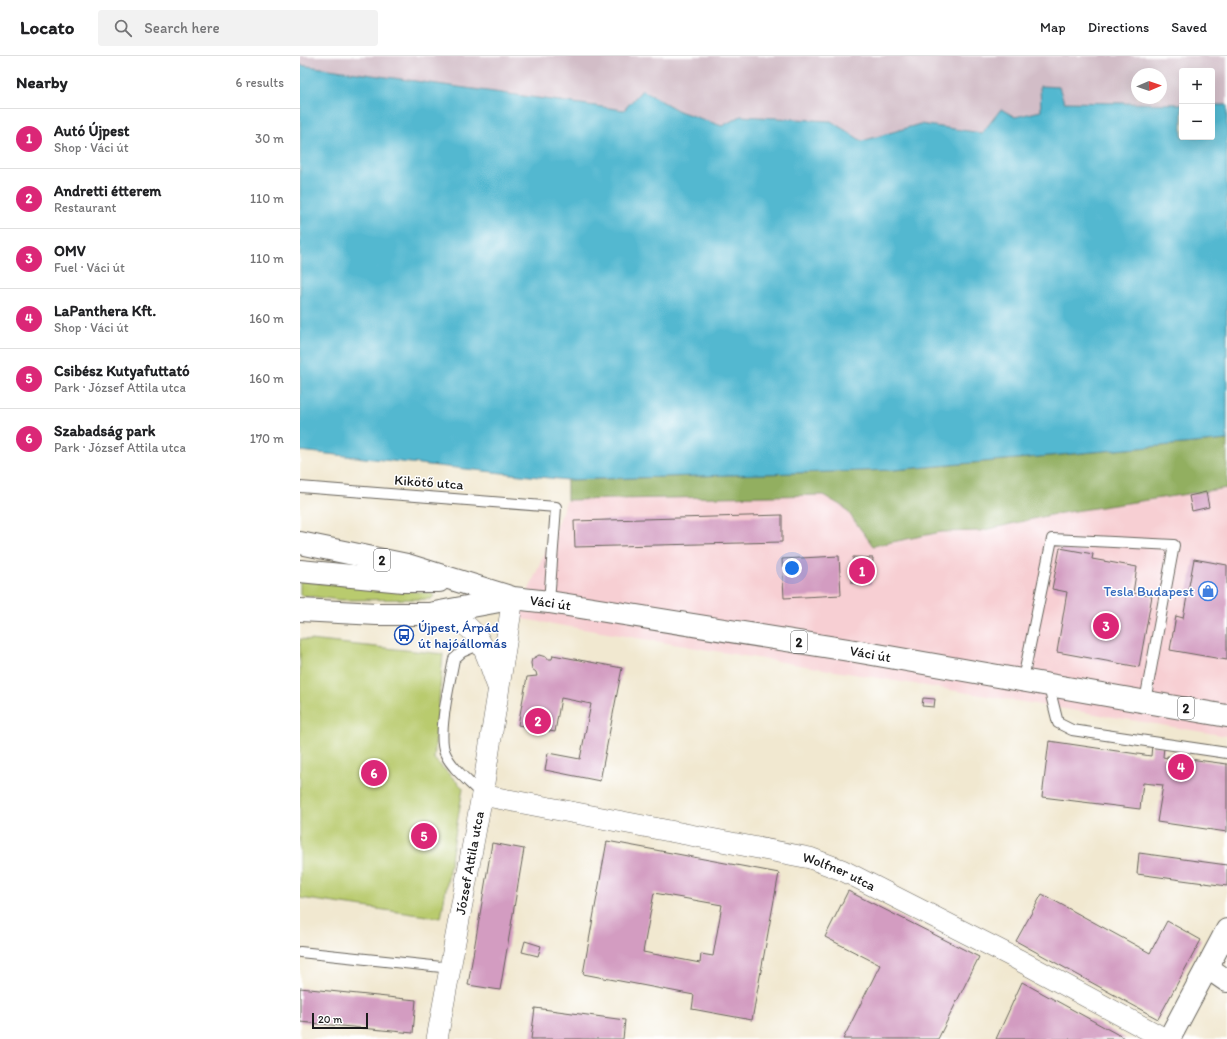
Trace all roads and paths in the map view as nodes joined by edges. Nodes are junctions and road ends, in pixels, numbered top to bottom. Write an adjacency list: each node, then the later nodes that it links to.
1 (300, 487): 6 (lane, Kikötő utca)
2 (300, 543): 4 (main road, Váci út / 2)
3 (300, 571): 4 (main road)
4 (462, 582): 5 (main road, Váci út / 2)
5 (513, 598): 6 (main road, Váci út / 2); 8 (main road, Váci út / 2); 12 (street, József Attila utca)
6 (549, 602): 10 (main road, Váci út / 2)
7 (300, 610): 8 (main road, Váci út / 2)
8 (429, 614): 9 (street, József Attila utca)
9 (481, 644): 12 (street, József Attila utca); 16 (lane)
10 (1023, 679): 11 (main road, Váci út / 2); 13 (lane)
11 (1048, 683): 13 (main road, Váci út / 2); 15 (lane)
12 (498, 687): 16 (street, József Attila utca)
13 (1145, 701): 14 (main road, Váci út / 2)
14 (1227, 716)
15 (1227, 752)
16 (482, 795): 19 (street, József Attila utca); 23 (street, Wolfner utca)
17 (1227, 930): 20 (main road)
18 (300, 952): 19 (lane)
19 (451, 968): 22 (street, József Attila utca)
20 (1208, 968): 21 (main road); 24 (main road)
21 (1227, 981)
22 (437, 1039)
23 (1165, 1039)
24 (1169, 1039)

